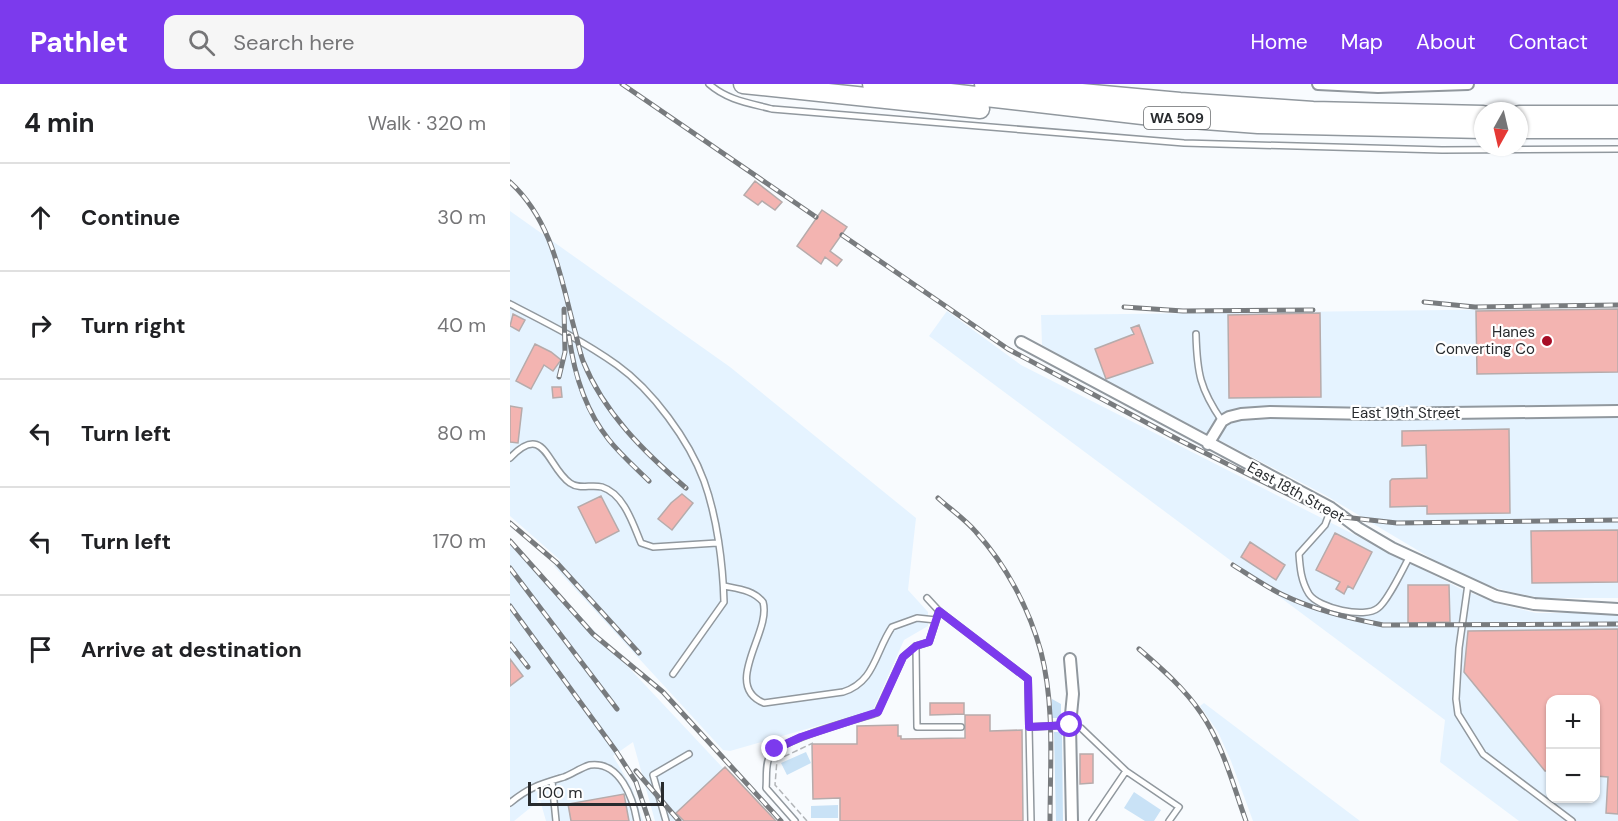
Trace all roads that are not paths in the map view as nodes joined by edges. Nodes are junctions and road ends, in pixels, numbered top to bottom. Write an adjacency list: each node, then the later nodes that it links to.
1 (709, 84): 15 (lane)
2 (743, 84): 3 (highway)
3 (747, 84): 11 (highway)
4 (872, 84): 11 (highway, WA 509)
5 (984, 84): 8 (highway, WA 509)
6 (1318, 84): 7 (street)
7 (1468, 84)
8 (1474, 115)
9 (1528, 115): 10 (highway)
10 (1618, 115)
11 (1151, 116): 12 (highway, WA 509)
12 (1474, 129)
13 (1528, 129): 14 (highway)
14 (1618, 129)
15 (1618, 149)
16 (510, 303): 24 (lane)
17 (1196, 334): 20 (lane)
18 (1021, 342): 21 (street, East 18th Street)
19 (1618, 411): 20 (street, East 19th Street)
20 (1222, 421): 21 (street)
21 (1208, 444): 23 (street, East 18th Street)
22 (510, 458): 24 (lane)
23 (1331, 508): 25 (street, East 18th Street); 25 (lane)
24 (717, 543): 27 (lane)
25 (1410, 556): 26 (street, East 18th Street)
26 (1468, 584): 29 (street, East 18th Street); 51 (lane)
27 (724, 586): 31 (lane); 34 (lane)
28 (927, 598): 30 (lane)
29 (1618, 609)
30 (939, 611): 31 (lane); 37 (lane)
31 (936, 620): 32 (lane)
32 (916, 646): 36 (lane); 45 (lane)
33 (1070, 659): 35 (street)
34 (673, 674)
35 (1070, 725): 37 (lane); 39 (lane); 47 (street)
36 (961, 727)
37 (1029, 727): 46 (lane)
38 (689, 754): 44 (lane)
39 (1126, 771): 49 (lane); 50 (lane)
40 (552, 781): 41 (lane); 42 (lane); 43 (lane)
41 (510, 803)
42 (556, 821)
43 (637, 821)
44 (666, 821)
45 (795, 821)
46 (1031, 821)
47 (1072, 821): 48 (lane)
48 (1078, 821)
49 (1092, 821)
50 (1169, 821)
51 (1572, 821)

